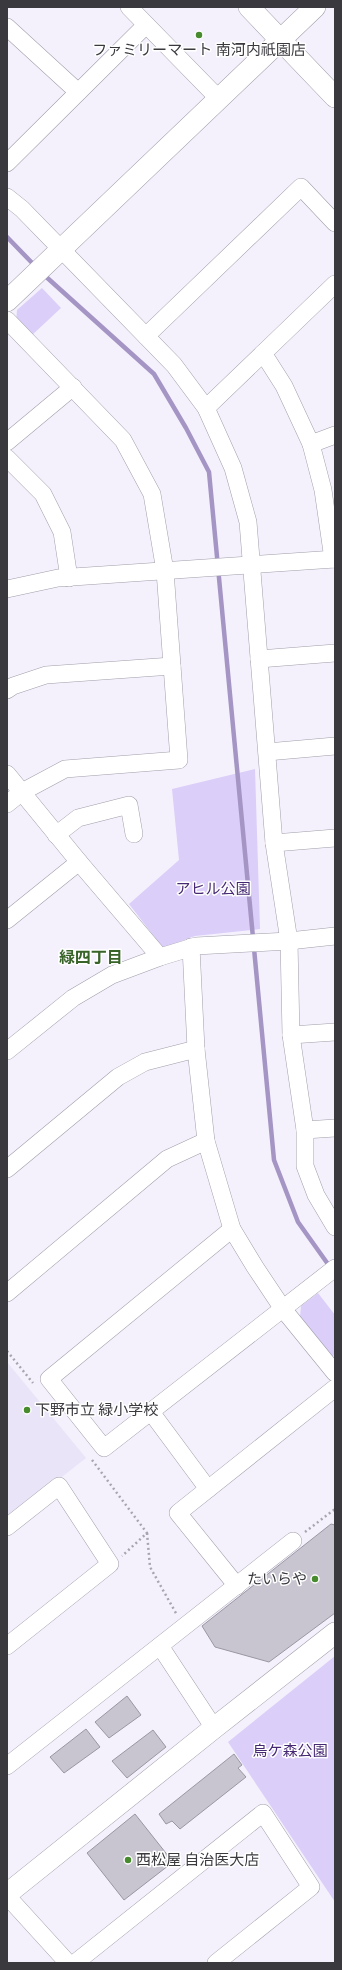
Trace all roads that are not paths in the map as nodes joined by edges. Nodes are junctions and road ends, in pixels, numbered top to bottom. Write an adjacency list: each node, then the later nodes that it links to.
1 (129, 7): 4 (street)
2 (249, 7): 6 (street)
3 (315, 7): 6 (street)
4 (146, 25): 7 (street); 9 (street)
5 (7, 27): 7 (street)
6 (280, 40): 8 (street); 9 (street)
7 (78, 92): 10 (street)
8 (335, 97)
9 (218, 98): 13 (street)
10 (7, 163)
11 (7, 197): 13 (street)
12 (335, 223): 17 (street)
13 (56, 254): 15 (street); 17 (street)
14 (335, 284): 18 (street)
15 (7, 301)
16 (7, 320): 19 (street)
17 (146, 336): 20 (street)
18 (263, 353): 20 (street); 23 (street)
19 (73, 388): 22 (street); 27 (street)
20 (206, 408): 26 (street)
21 (335, 435): 23 (street)
22 (7, 442)
23 (310, 444): 25 (street)
24 (7, 458): 28 (street)
25 (334, 559): 26 (street)
26 (252, 564): 27 (street); 31 (street)
27 (165, 571): 28 (street); 32 (street)
28 (69, 578): 29 (street)
29 (7, 589)
30 (335, 653): 31 (street)
31 (259, 659): 35 (street)
32 (172, 666): 33 (street); 37 (street)
33 (7, 690)
34 (335, 746): 35 (street)
35 (267, 752): 42 (street)
36 (7, 774): 37 (street)
37 (22, 792): 38 (street); 40 (street)
38 (7, 804)
39 (134, 834): 40 (street)
40 (56, 835): 43 (street)
41 (335, 838): 42 (street)
42 (274, 843): 46 (street)
43 (79, 862): 44 (street); 48 (street)
44 (7, 920)
45 (335, 936): 46 (street)
46 (289, 940): 47 (street); 50 (street)
47 (190, 947): 48 (street); 51 (street)
48 (160, 957): 52 (street)
49 (335, 1032): 50 (street)
50 (291, 1035): 54 (street)
51 (196, 1049): 55 (street); 56 (street)
52 (7, 1051)
53 (335, 1128): 54 (street)
54 (305, 1130): 57 (street)
55 (206, 1141): 58 (street); 60 (street)
56 (7, 1169)
57 (335, 1227)
58 (232, 1229): 61 (street); 64 (street)
59 (335, 1268): 61 (street)
60 (7, 1293)
61 (283, 1309): 62 (street); 64 (street)
62 (335, 1373)
63 (335, 1388): 65 (street)
64 (151, 1412): 65 (street)
65 (208, 1489): 68 (street)
66 (7, 1527): 70 (street)
67 (293, 1541): 68 (street)
68 (237, 1586): 71 (street)
69 (335, 1633): 72 (street)
70 (7, 1646)
71 (160, 1646): 72 (street); 73 (street)
72 (214, 1728): 74 (street)
73 (7, 1766)
74 (7, 1895): 75 (street)
75 (68, 1963)
76 (75, 1963): 77 (street)
77 (216, 1963)

